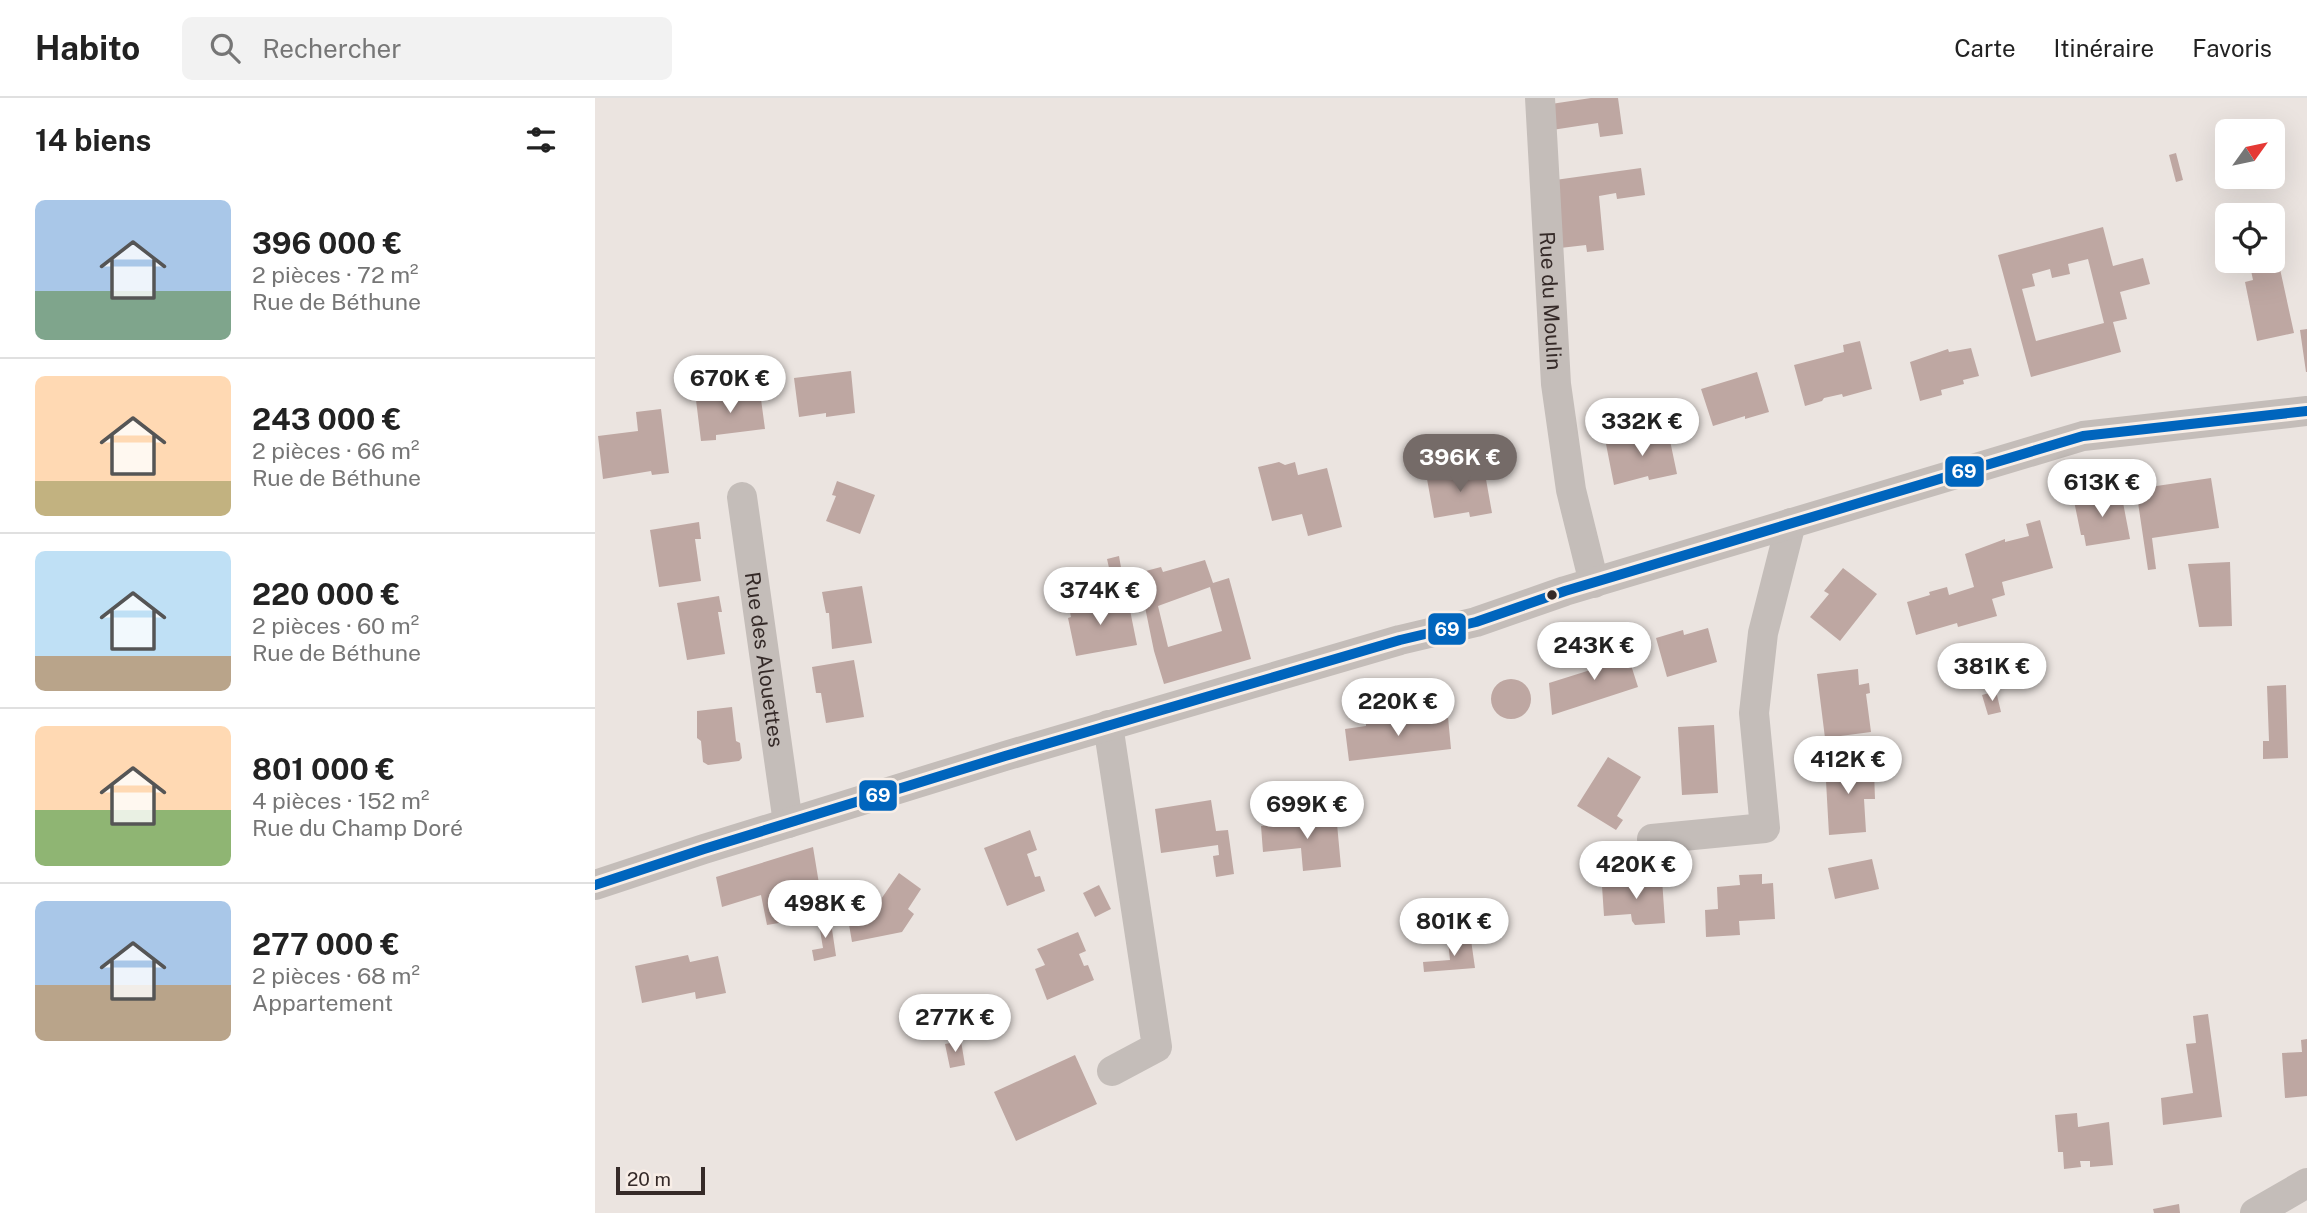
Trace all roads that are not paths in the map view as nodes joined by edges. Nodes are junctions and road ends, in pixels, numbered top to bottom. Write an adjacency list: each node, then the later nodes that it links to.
1 (1540, 98): 5 (street, Rue du Moulin)
2 (2307, 411): 4 (street)
3 (743, 496): 7 (street, Rue des Alouettes)
4 (1791, 523): 5 (street); 8 (street)
5 (1594, 583): 6 (street)
6 (1108, 725): 7 (street); 10 (street)
7 (788, 822): 9 (street)
8 (1652, 839)
9 (595, 886)
10 (1112, 1071)
11 (2307, 1183): 12 (street)
12 (2255, 1213)

